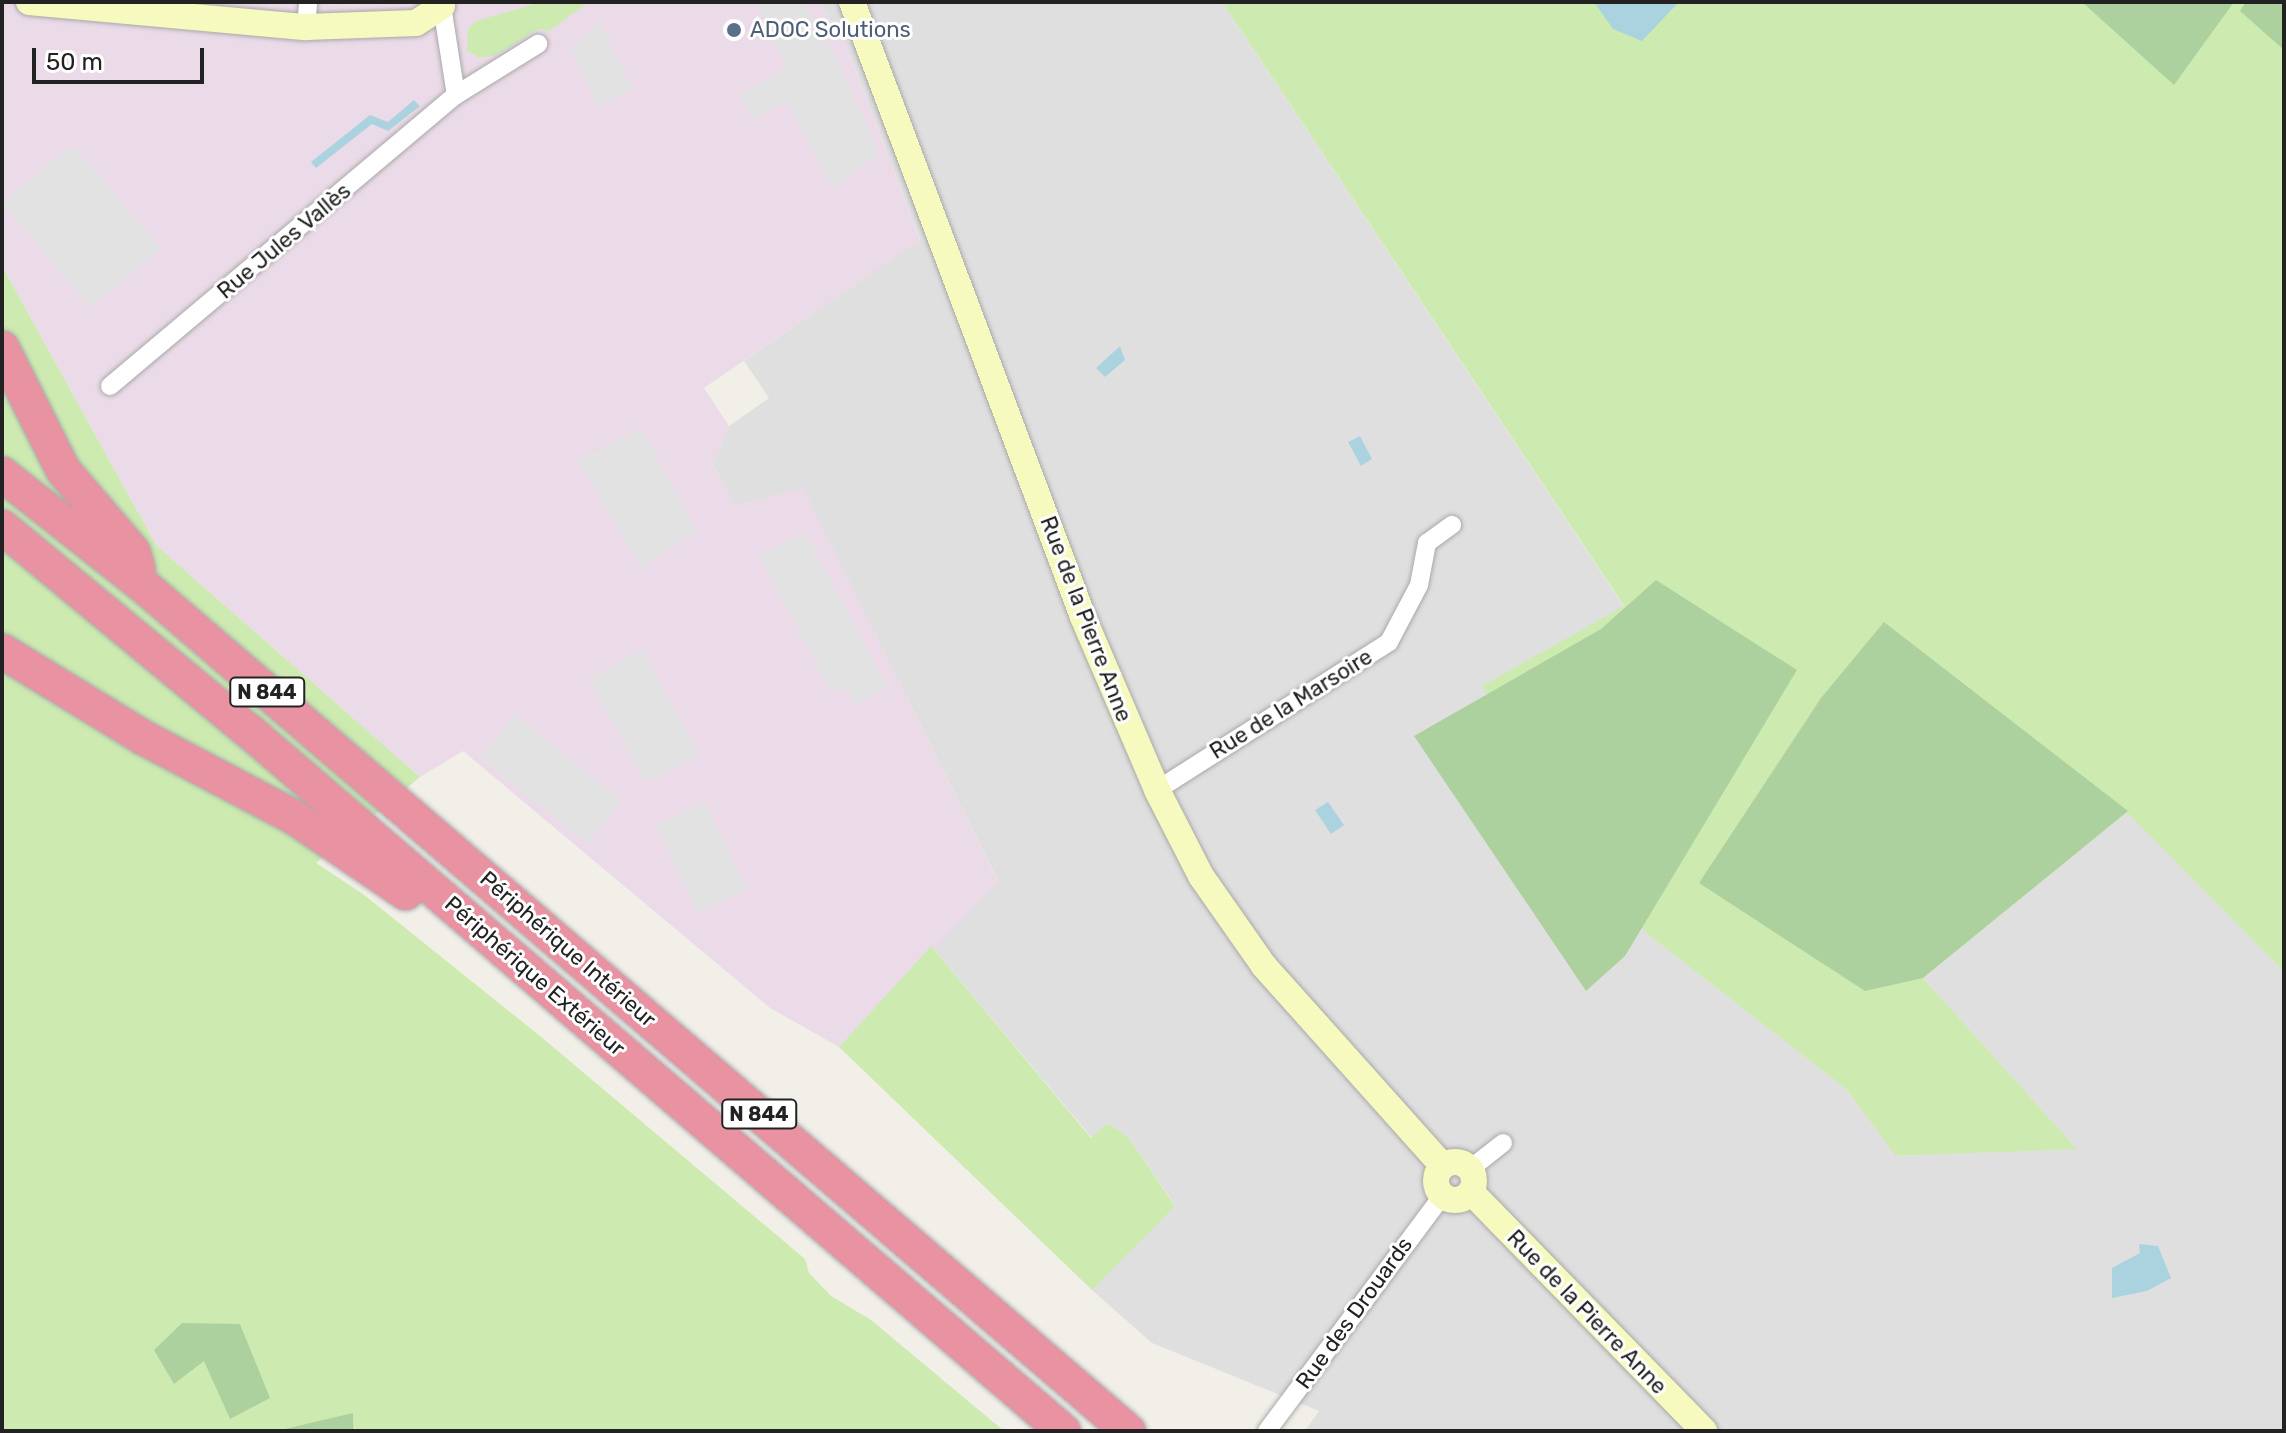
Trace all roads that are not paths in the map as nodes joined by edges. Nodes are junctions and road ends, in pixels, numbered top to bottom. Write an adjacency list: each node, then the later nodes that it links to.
1 (29, 2): 4 (street)
2 (852, 2): 14 (street, Rue de la Pierre Anne)
3 (446, 3): 4 (street); 6 (street)
4 (307, 15)
5 (538, 44): 6 (street, Rue Jules Vallès)
6 (456, 95): 8 (street, Rue Jules Vallès)
7 (2, 348): 12 (highway)
8 (110, 386)
9 (2, 474): 12 (highway, Périphérique Intérieur / N 844)
10 (1452, 525): 14 (street, Rue de la Marsoire)
11 (2, 527): 15 (highway, Périphérique Extérieur / N 844)
12 (145, 587): 21 (highway, Périphérique Intérieur / N 844)
13 (2, 651): 15 (highway)
14 (1157, 790): 17 (street, Rue de la Pierre Anne)
15 (501, 948): 20 (highway, Périphérique Extérieur / N 844)
16 (1503, 1143): 18 (street)
17 (1443, 1166): 18 (street); 19 (street)
18 (1470, 1181): 19 (street); 23 (street, Rue de la Pierre Anne)
19 (1442, 1196): 22 (street, Rue des Drouards)
20 (1063, 1431)
21 (1128, 1431)
22 (1267, 1431)
23 (1704, 1431)

